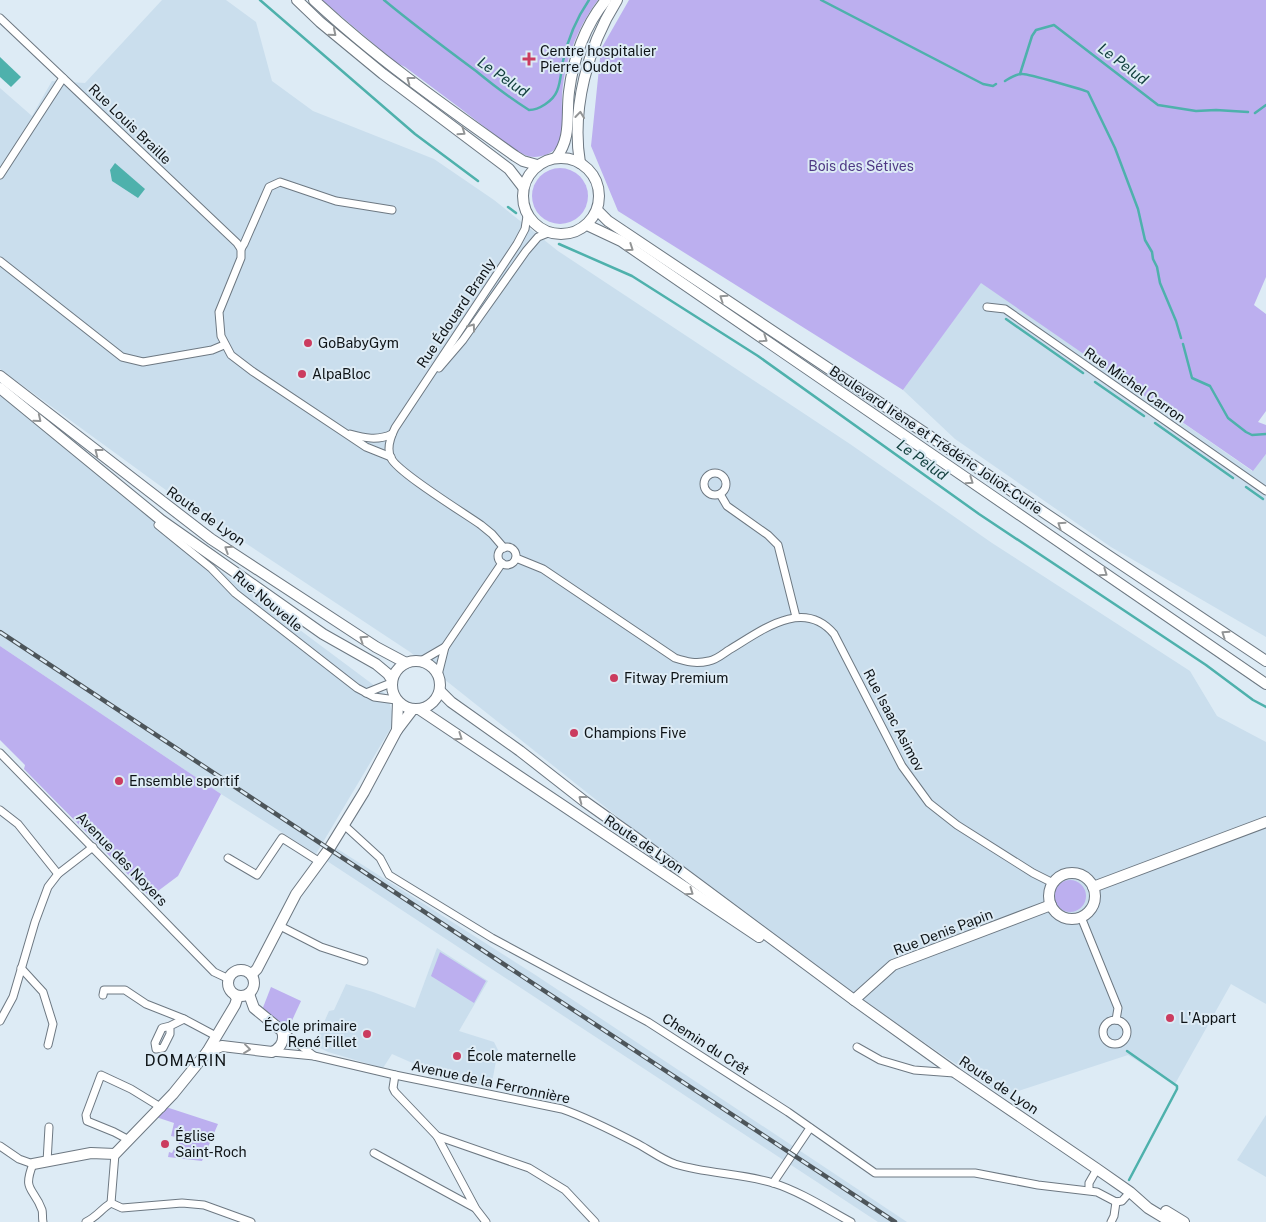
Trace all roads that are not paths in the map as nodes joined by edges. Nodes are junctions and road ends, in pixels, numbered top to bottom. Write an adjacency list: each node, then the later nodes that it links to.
1 (297, 0): 11 (main road, one-way to 11)
2 (314, 0): 9 (main road, one-way to 2)
3 (606, 0): 7 (main road)
4 (617, 0): 8 (main road, one-way to 4)
5 (0, 18): 6 (street, Rue Louis Braille)
6 (63, 78): 10 (street); 17 (street, Rue Louis Braille)
7 (556, 158): 8 (main road); 9 (main road)
8 (580, 163): 13 (main road)
9 (538, 165): 11 (main road)
10 (0, 175)
11 (523, 187): 14 (main road)
12 (392, 210): 17 (street)
13 (597, 210): 15 (main road); 36 (main road, Boulevard Irène et Frédéric Joliot-Curie, one-way to 13)
14 (527, 216): 16 (main road); 23 (street, Rue Édouard Branly)
15 (587, 224): 16 (main road); 40 (main road, Boulevard Irène et Frédéric Joliot-Curie, one-way to 40)
16 (548, 233): 23 (street, Rue Édouard Branly, one-way to 16)
17 (241, 249): 20 (street)
18 (0, 261): 20 (street)
19 (987, 307): 27 (street, Rue Michel Carron)
20 (224, 345): 24 (street)
21 (0, 376): 37 (main road, Route de Lyon, one-way to 21)
22 (0, 388): 39 (main road, Route de Lyon, one-way to 39)
23 (399, 420): 25 (street, Rue Édouard Branly)
24 (344, 433): 25 (street); 26 (street)
25 (392, 434): 26 (street, Rue Édouard Branly)
26 (390, 458): 30 (street)
27 (1266, 491)
28 (720, 494): 33 (street)
29 (158, 525): 42 (street, Rue Nouvelle)
30 (504, 548): 31 (street); 32 (street)
31 (516, 558): 32 (street); 33 (street, Rue Isaac Asimov)
32 (502, 563): 34 (street)
33 (796, 617): 54 (street, Rue Isaac Asimov)
34 (445, 647): 35 (street); 38 (street)
35 (421, 661): 37 (main road); 38 (main road)
36 (1266, 662)
37 (406, 663): 39 (main road)
38 (438, 675): 41 (main road)
39 (392, 682): 42 (street); 43 (main road)
40 (1266, 684)
41 (440, 691): 44 (main road); 66 (main road, Route de Lyon, one-way to 41)
42 (366, 693): 43 (street, Rue Nouvelle)
43 (397, 701): 44 (main road); 45 (main road)
44 (416, 709): 45 (main road); 66 (main road, Route de Lyon, one-way to 66)
45 (397, 730): 49 (main road)
46 (0, 753): 50 (street, Avenue des Noyers)
47 (0, 810): 53 (street)
48 (1266, 822): 55 (main road)
49 (344, 825): 52 (main road); 84 (street, Chemin du Crêt)
50 (93, 847): 53 (street); 62 (street, Avenue des Noyers)
51 (228, 858): 52 (street)
52 (320, 862): 58 (main road)
53 (58, 874): 60 (street)
54 (1053, 883): 55 (main road); 56 (main road)
55 (1093, 887): 57 (main road)
56 (1051, 904): 57 (main road); 66 (main road, Rue Denis Papin)
57 (1081, 917): 69 (street)
58 (280, 926): 59 (street); 61 (main road)
59 (364, 961)
60 (22, 968): 70 (street); 74 (street)
61 (252, 974): 62 (main road); 63 (main road)
62 (229, 979): 65 (main road)
63 (249, 994): 65 (main road); 67 (main road)
64 (103, 995): 68 (street)
65 (235, 1000): 67 (main road); 73 (main road)
66 (854, 1000): 80 (main road, Route de Lyon)
67 (254, 1008): 72 (main road, Avenue de la Ferronnière)
68 (184, 1019): 71 (street); 73 (street)
69 (1116, 1020)
70 (0, 1021)
71 (170, 1026)
72 (282, 1031): 78 (main road); 79 (street, Avenue de la Ferronnière)
73 (218, 1034): 75 (main road); 77 (main road)
74 (48, 1045)
75 (222, 1046): 77 (main road, Avenue de la Ferronnière); 78 (main road, Avenue de la Ferronnière, one-way to 78)
76 (857, 1047): 80 (street)
77 (207, 1052): 82 (main road)
78 (272, 1052): 79 (street, Avenue de la Ferronnière)
79 (314, 1056): 81 (street, Avenue de la Ferronnière)
80 (956, 1073): 92 (main road, Route de Lyon)
81 (395, 1075): 85 (street); 93 (street, Avenue de la Ferronnière)
82 (162, 1108): 86 (main road); 86 (street)
83 (49, 1127): 90 (street)
84 (810, 1128): 93 (street); 94 (street, Chemin du Crêt)
85 (437, 1136): 98 (street); 103 (street)
86 (129, 1140): 89 (main road)
87 (0, 1146): 91 (street)
88 (374, 1153): 98 (street)
89 (115, 1154): 90 (main road); 97 (street)
90 (47, 1162): 91 (main road)
91 (33, 1164): 99 (street)
92 (1097, 1169): 94 (street); 95 (main road, Route de Lyon)
93 (773, 1183): 104 (street, Avenue de la Ferronnière)
94 (1089, 1190): 96 (street, Chemin du Crêt)
95 (1130, 1192): 96 (street); 106 (main road); 107 (main road)
96 (1116, 1202): 105 (street)
97 (111, 1203): 100 (street); 101 (street)
98 (476, 1209): 102 (street)
99 (42, 1222)
100 (86, 1222)
101 (251, 1222)
102 (486, 1222)
103 (595, 1222)
104 (851, 1222)
105 (1111, 1222)
106 (1171, 1222)
107 (1184, 1222)

